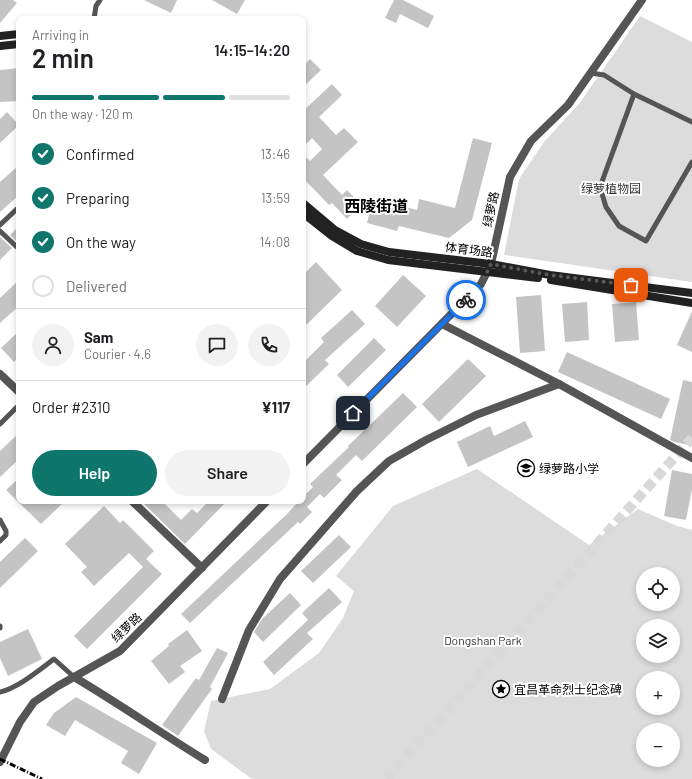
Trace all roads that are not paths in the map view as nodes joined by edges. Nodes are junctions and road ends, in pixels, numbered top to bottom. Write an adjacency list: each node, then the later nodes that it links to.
1 (100, 0): 3 (lane)
2 (642, 0): 8 (street, 绿萝路)
3 (94, 16)
4 (16, 34): 5 (main road)
5 (0, 36)
6 (16, 44): 7 (main road)
7 (0, 46)
8 (591, 73): 9 (lane); 18 (street, 绿萝路)
9 (634, 94): 10 (lane); 11 (lane)
10 (692, 122)
11 (692, 162)
12 (306, 206): 18 (main road, 体育场路)
13 (16, 210): 15 (lane)
14 (306, 215): 19 (main road, 体育场路)
15 (0, 225)
16 (0, 231): 17 (lane)
17 (16, 246)
18 (491, 264): 19 (street, 绿萝路); 20 (main road, 体育场路)
19 (487, 272): 21 (main road, 体育场路); 22 (street, 绿萝路)
20 (692, 293)
21 (692, 303)
22 (442, 324): 24 (street); 29 (street, 绿萝路)
23 (0, 374): 25 (street)
24 (559, 384): 28 (street); 37 (street)
25 (16, 389)
26 (16, 408): 27 (lane)
27 (0, 424)
28 (692, 458)
29 (306, 461)
30 (135, 504): 34 (street)
31 (264, 504): 34 (street, 绿萝路)
32 (0, 520): 33 (lane)
33 (0, 541)
34 (202, 568): 35 (street, 绿萝路)
35 (74, 677): 36 (lane); 38 (street); 39 (street, 绿萝路)
36 (0, 692)
37 (222, 699)
38 (205, 760)
39 (0, 762)

